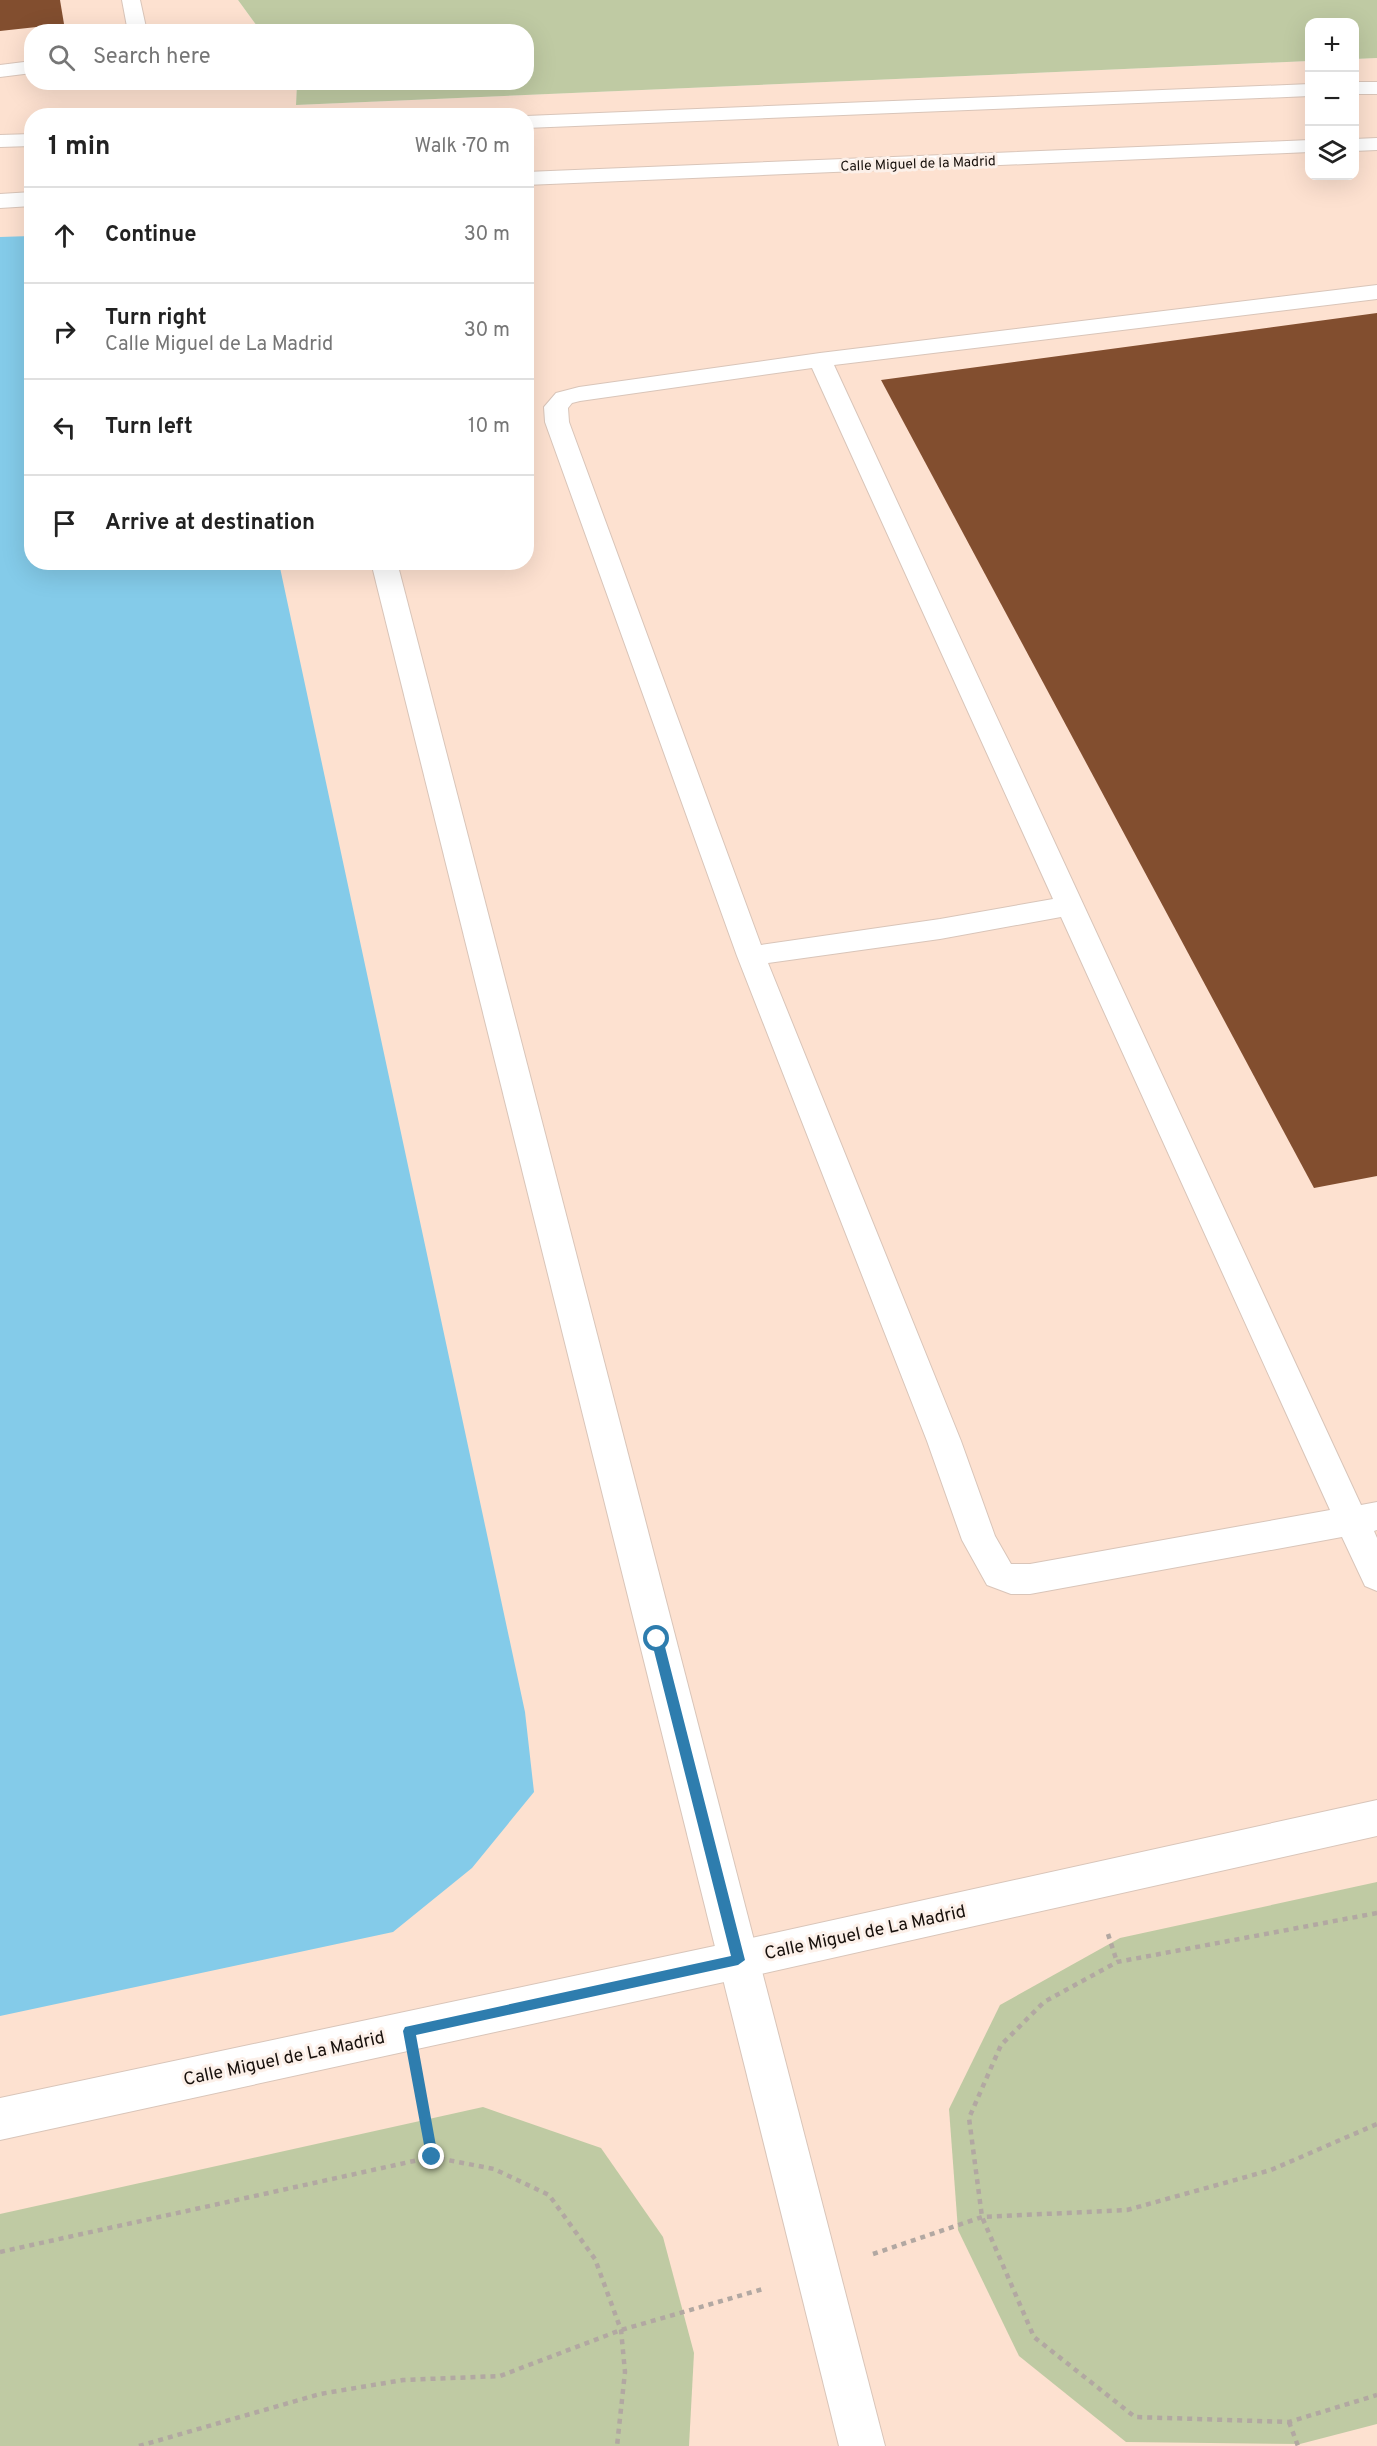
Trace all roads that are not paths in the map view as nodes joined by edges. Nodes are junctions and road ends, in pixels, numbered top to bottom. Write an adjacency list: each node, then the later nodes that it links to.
1 (131, 0): 2 (lane)
2 (136, 24)
3 (24, 68): 4 (lane)
4 (0, 71)
5 (1377, 87): 6 (street)
6 (1359, 88)
7 (1305, 90): 8 (street)
8 (534, 122)
9 (24, 140): 10 (street)
10 (0, 141)
11 (1377, 144): 12 (street)
12 (1359, 145)
13 (1305, 146): 14 (street, Calle Miguel de la Madrid)
14 (534, 179)
15 (24, 200): 16 (street)
16 (0, 201)
17 (1377, 292): 18 (lane)
18 (820, 360): 20 (lane); 21 (lane)
19 (386, 570): 25 (street)
20 (1070, 906): 21 (lane); 22 (lane)
21 (751, 956): 22 (lane)
22 (1364, 1519): 23 (lane)
23 (1377, 1576)
24 (1377, 1818): 25 (street, Calle Miguel de La Madrid)
25 (738, 1960): 26 (street, Calle Miguel de La Madrid); 27 (street)
26 (0, 2119)
27 (862, 2446)

